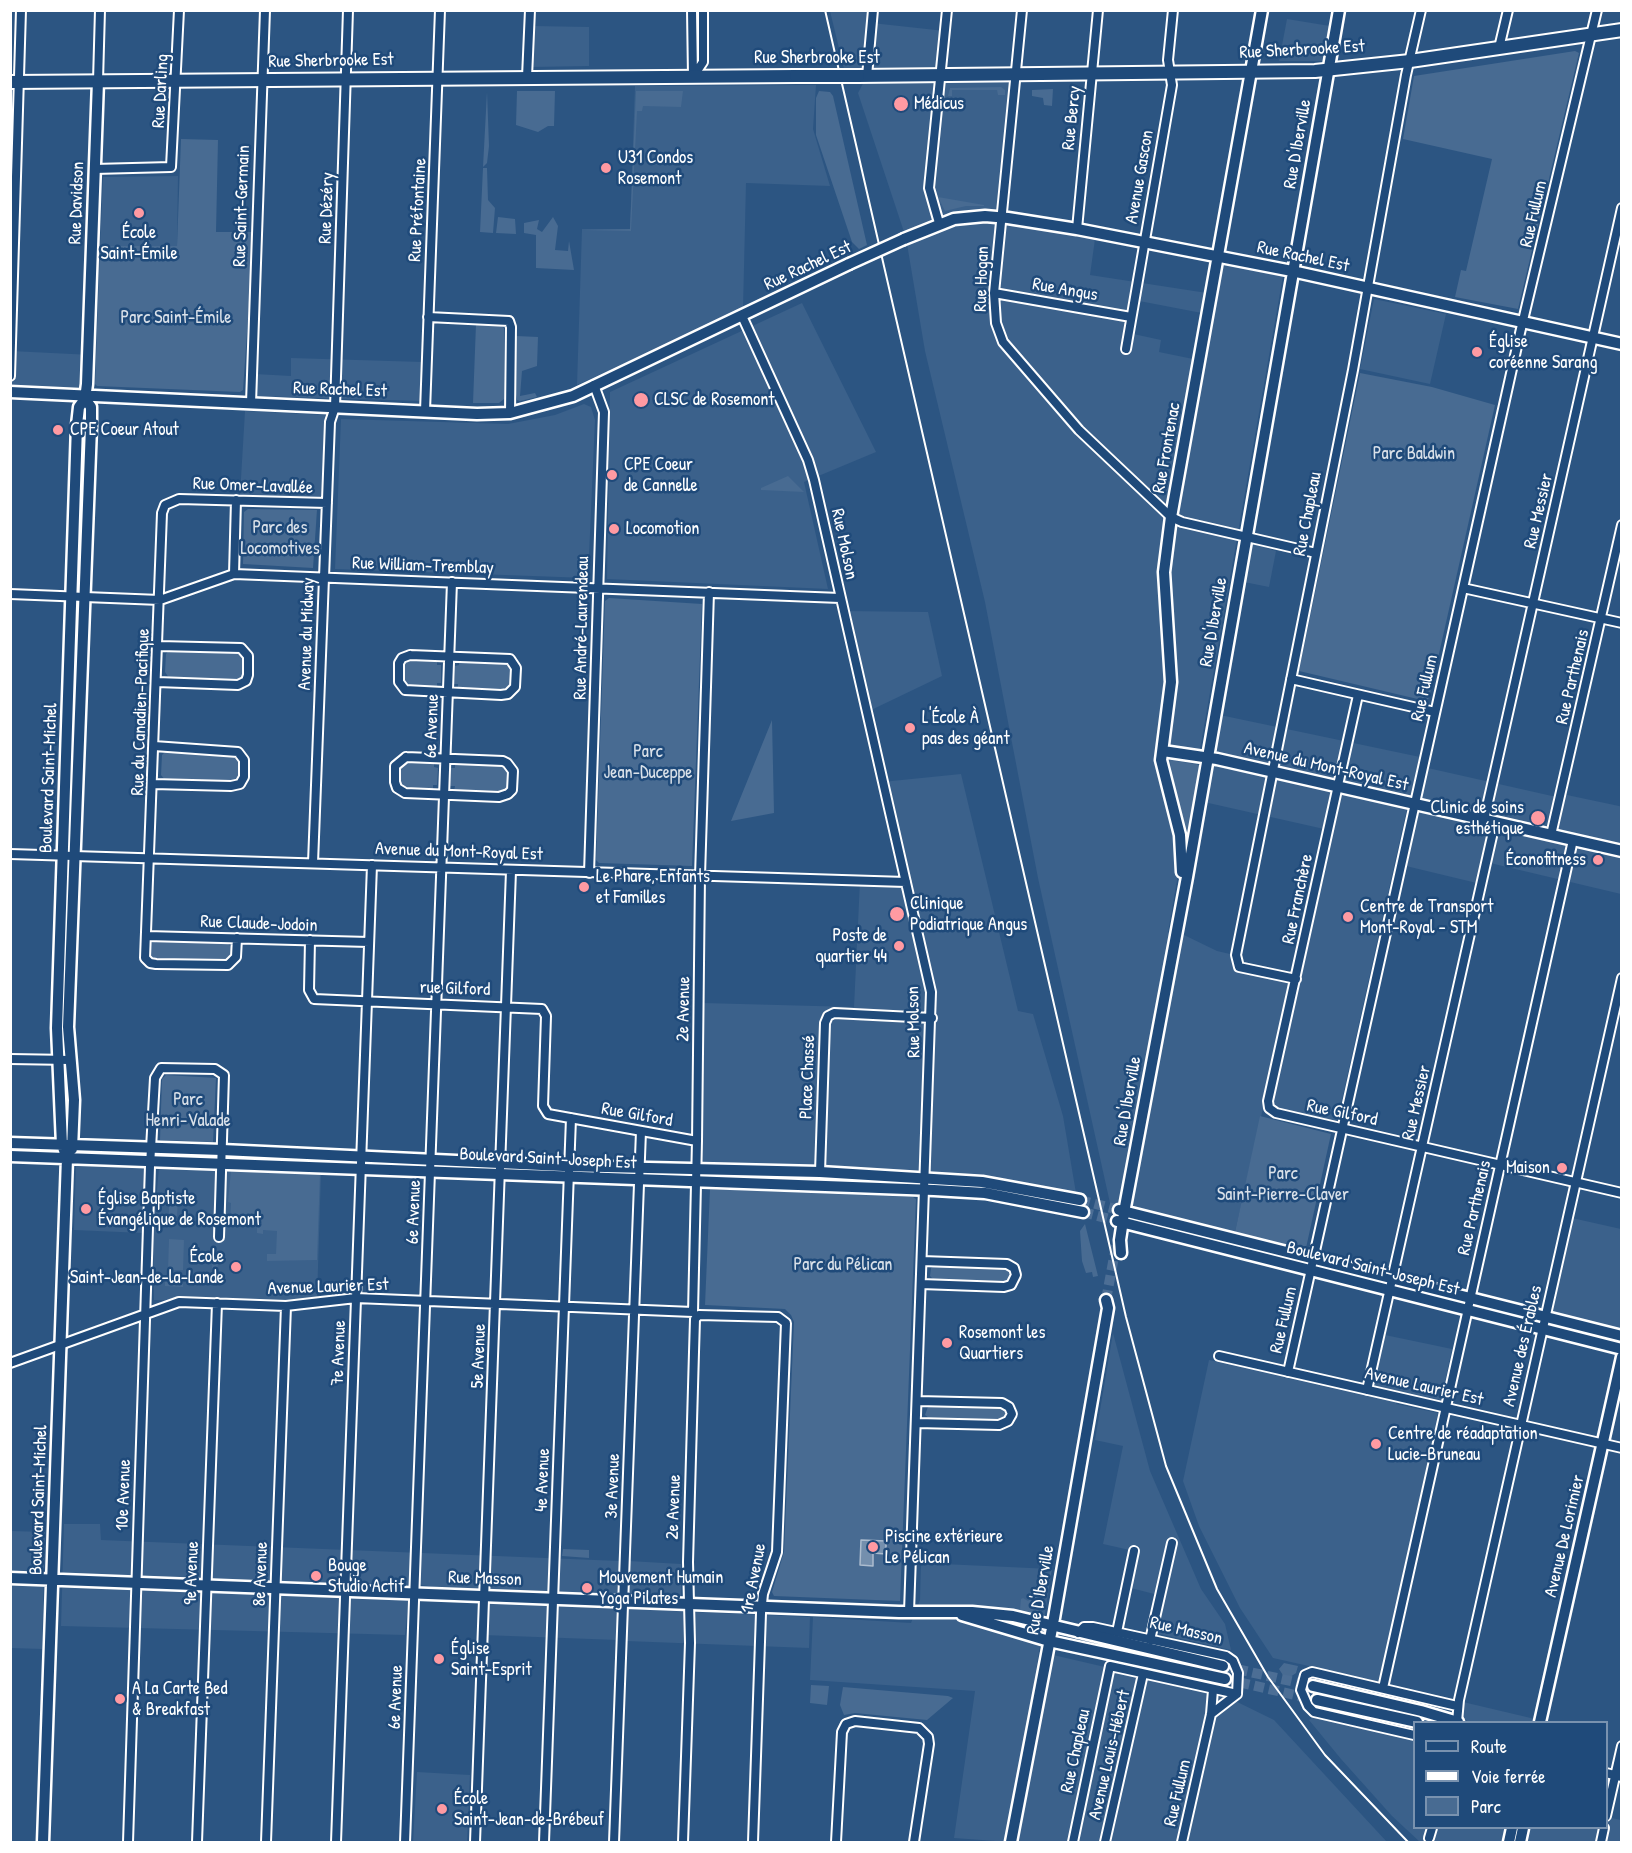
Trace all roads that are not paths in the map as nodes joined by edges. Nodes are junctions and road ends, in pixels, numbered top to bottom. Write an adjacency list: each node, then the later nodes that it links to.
1 (21, 10): 38 (street)
2 (100, 10): 36 (street, Rue Davidson)
3 (179, 10): 37 (street, Rue Darling)
4 (265, 10): 35 (street, Rue Saint-Germain)
5 (348, 10): 34 (street, Rue Dézéry)
6 (440, 10): 33 (street, Rue Préfontaine)
7 (530, 10): 32 (street)
8 (692, 10): 29 (street)
9 (703, 10): 29 (street)
10 (873, 10): 30 (street)
11 (947, 10): 31 (street)
12 (1022, 10): 28 (street, Rue Hogan)
13 (1098, 10): 27 (street, Rue Bercy)
14 (1173, 10): 26 (street, Avenue Gascon)
15 (1262, 10): 25 (main road, Rue Frontenac)
16 (1339, 10): 24 (main road, Rue D'Iberville)
17 (1421, 10): 23 (street, Rue Chapleau)
18 (1508, 10): 22 (street)
19 (1597, 10): 21 (street, Rue Fullum)
20 (1622, 30): 21 (main road, Rue Sherbrooke Est)
21 (1592, 35): 22 (main road, Rue Sherbrooke Est); 52 (street, Rue Fullum)
22 (1499, 48): 23 (main road, Rue Sherbrooke Est)
23 (1410, 60): 24 (main road, Rue Sherbrooke Est); 47 (street, Rue Chapleau)
24 (1328, 70): 25 (main road, Rue Sherbrooke Est); 46 (main road, Rue D'Iberville)
25 (1250, 71): 26 (main road, Rue Sherbrooke Est); 45 (main road, Rue Frontenac)
26 (1170, 72): 27 (main road, Rue Sherbrooke Est); 44 (street, Avenue Gascon)
27 (1092, 74): 28 (main road, Rue Sherbrooke Est); 43 (street, Rue Bercy)
28 (1015, 75): 31 (main road, Rue Sherbrooke Est); 41 (street, Rue Hogan)
29 (693, 76): 30 (main road, Rue Sherbrooke Est, bridge); 32 (main road, Rue Sherbrooke Est)
30 (862, 76): 31 (main road, Rue Sherbrooke Est)
31 (940, 76): 42 (street)
32 (527, 77): 33 (main road, Rue Sherbrooke Est)
33 (437, 78): 34 (main road, Rue Sherbrooke Est); 50 (street, Rue Préfontaine)
34 (346, 79): 35 (main road, Rue Sherbrooke Est); 61 (street, Rue Dézéry)
35 (263, 80): 37 (main road, Rue Sherbrooke Est); 60 (street, Rue Saint-Germain)
36 (98, 81): 37 (main road, Rue Sherbrooke Est); 38 (main road, Rue Sherbrooke Est); 39 (main road, Rue Davidson)
37 (176, 81): 39 (street, Rue Darling)
38 (15, 82): 56 (street)
39 (94, 169): 59 (main road, Rue Davidson)
40 (1622, 208): 53 (street, Rue Messier)
41 (1000, 217): 42 (main road, Rue Rachel Est); 43 (main road, Rue Rachel Est); 48 (street, Rue Hogan)
42 (939, 224): 49 (main road, Rue Rachel Est, bridge)
43 (1077, 229): 44 (main road, Rue Rachel Est)
44 (1145, 242): 45 (main road, Rue Rachel Est); 51 (street, Avenue Gascon)
45 (1219, 256): 46 (main road, Rue Rachel Est); 67 (main road, Rue Frontenac)
46 (1292, 271): 47 (main road, Rue Rachel Est); 69 (main road, Rue D'Iberville)
47 (1369, 288): 52 (main road, Rue Rachel Est); 70 (street, Rue Chapleau)
48 (994, 293): 51 (street, Rue Angus); 67 (street, Rue Hogan)
49 (742, 315): 57 (main road, Rue Rachel Est); 80 (street, Rue Molson)
50 (428, 317): 62 (street, Rue Préfontaine); 63 (street)
51 (1131, 317): 55 (street, Avenue Gascon)
52 (1523, 322): 53 (main road, Rue Rachel Est); 75 (street, Rue Fullum)
53 (1592, 338): 54 (main road, Rue Rachel Est); 82 (street, Rue Messier)
54 (1622, 344)
55 (1126, 349)
56 (10, 376)
57 (594, 385): 63 (main road, Rue Rachel Est); 74 (street, Rue André-Laurendeau)
58 (10, 392): 59 (main road, Rue Rachel Est)
59 (86, 398): 60 (main road, Rue Rachel Est); 78 (main road, Boulevard Saint-Michel); 79 (main road, Boulevard Saint-Michel)
60 (251, 404): 61 (main road, Rue Rachel Est)
61 (335, 406): 62 (main road, Rue Rachel Est); 66 (street, Avenue du Midway)
62 (425, 411): 63 (main road, Rue Rachel Est)
63 (510, 413)
64 (179, 499): 65 (street, Rue Omer-Lavallée); 81 (street, Rue du Canadien-Pacifique)
65 (236, 500): 66 (street, Rue Omer-Lavallée); 71 (street)
66 (327, 503): 72 (street, Avenue du Midway)
67 (1171, 517): 69 (street); 93 (main road, Rue Frontenac)
68 (1622, 525): 83 (street, Rue Parthenais)
69 (1245, 538): 70 (street); 94 (main road, Rue D'Iberville)
70 (1316, 553): 87 (street, Rue Chapleau)
71 (234, 574): 72 (street, Rue William-Tremblay); 81 (street, Rue William-Tremblay)
72 (324, 577): 73 (street, Rue William-Tremblay); 109 (street, Avenue du Midway)
73 (452, 582): 74 (street, Rue William-Tremblay); 86 (street, 6e Avenue)
74 (598, 588): 76 (street, Rue William-Tremblay); 113 (street, Rue André-Laurendeau)
75 (1462, 588): 82 (street); 91 (street, Rue Fullum)
76 (709, 592): 80 (street, Rue William-Tremblay); 114 (street, 2e Avenue)
77 (10, 594): 78 (street, Rue William-Tremblay)
78 (72, 597): 79 (street, Rue William-Tremblay); 106 (main road, Boulevard Saint-Michel)
79 (85, 598): 81 (street, Rue William-Tremblay); 107 (main road, Boulevard Saint-Michel)
80 (840, 598): 115 (street, Rue Molson)
81 (160, 600): 85 (street, Rue du Canadien-Pacifique)
82 (1533, 604): 83 (street); 101 (street, Rue Messier)
83 (1601, 618): 84 (street); 102 (street, Rue Parthenais)
84 (1622, 623)
85 (159, 645): 88 (street, Rue du Canadien-Pacifique); 88 (street)
86 (449, 655): 89 (street, 6e Avenue); 89 (street); 89 (street)
87 (1291, 679): 90 (street); 96 (street, Rue Chapleau)
88 (157, 682): 92 (street, Rue du Canadien-Pacifique)
89 (448, 693): 95 (street, 6e Avenue)
90 (1359, 695): 91 (street); 98 (street, Rue Franchère)
91 (1435, 712): 100 (street, Rue Fullum)
92 (154, 746): 97 (street, Rue du Canadien-Pacifique); 97 (street)
93 (1162, 751): 94 (main road, Avenue du Mont-Royal Est); 116 (main road, Rue Frontenac)
94 (1208, 757): 96 (main road, Avenue du Mont-Royal Est); 116 (main road, Rue D'Iberville)
95 (446, 758): 99 (street, 6e Avenue); 99 (street); 99 (street)
96 (1272, 771): 98 (main road, Avenue du Mont-Royal Est); 122 (street, Rue Chapleau)
97 (153, 784): 108 (street, Rue du Canadien-Pacifique)
98 (1338, 786): 100 (main road, Avenue du Mont-Royal Est); 122 (street, Rue Franchère)
99 (444, 795): 111 (street, 6e Avenue)
100 (1415, 804): 101 (main road, Avenue du Mont-Royal Est); 133 (street, Rue Fullum)
101 (1490, 821): 102 (main road, Avenue du Mont-Royal Est); 139 (street, Rue Messier)
102 (1551, 835): 103 (main road, Avenue du Mont-Royal Est)
103 (1573, 840): 104 (main road, Avenue du Mont-Royal Est); 147 (street, Rue Parthenais)
104 (1622, 851)
105 (10, 854): 106 (street, Avenue du Mont-Royal Est)
106 (63, 855): 107 (street, Avenue du Mont-Royal Est); 128 (main road, Boulevard Saint-Michel)
107 (75, 856): 108 (street, Avenue du Mont-Royal Est); 129 (main road, Boulevard Saint-Michel)
108 (150, 857): 109 (street, Avenue du Mont-Royal Est); 117 (street, Rue du Canadien-Pacifique)
109 (313, 863): 110 (street, Avenue du Mont-Royal Est)
110 (372, 865): 111 (street, Avenue du Mont-Royal Est); 120 (street, 7e Avenue)
111 (441, 868): 112 (street, Avenue du Mont-Royal Est); 124 (street, 6e Avenue)
112 (511, 871): 113 (street, Avenue du Mont-Royal Est); 125 (street, 5e Avenue)
113 (589, 873): 114 (street, Avenue du Mont-Royal Est)
114 (700, 876): 115 (street, Avenue du Mont-Royal Est); 135 (street, 2e Avenue)
115 (906, 882): 126 (street, Rue Molson)
116 (1182, 893): 160 (main road, Rue D'Iberville)
117 (147, 936): 118 (street, Rue Claude-Jodoin); 118 (street, Rue du Canadien-Pacifique)
118 (237, 938): 119 (street, Rue Claude-Jodoin)
119 (310, 940): 120 (street, Rue Claude-Jodoin); 123 (street)
120 (369, 942): 123 (street, 7e Avenue)
121 (1622, 978): 155 (street, Avenue des Érables)
122 (1296, 979): 130 (street, Rue Franchère)
123 (367, 1001): 124 (street, rue Gilford); 146 (street, 7e Avenue)
124 (437, 1004): 125 (street, rue Gilford); 148 (street, 6e Avenue)
125 (505, 1006): 131 (street, rue Gilford); 149 (street, 5e Avenue)
126 (932, 1018): 152 (street, Place Chassé); 156 (street, Rue Molson)
127 (10, 1059): 128 (street)
128 (59, 1060): 129 (street); 137 (main road, Boulevard Saint-Michel)
129 (70, 1060): 138 (main road, Boulevard Saint-Michel)
130 (1269, 1108): 133 (street, Rue Gilford)
131 (544, 1111): 132 (street, Rue Gilford)
132 (571, 1118): 134 (street, Rue Gilford); 151 (street, 4e Avenue)
133 (1342, 1129): 139 (street, Rue Gilford); 163 (street, Rue Fullum)
134 (641, 1131): 135 (street, Rue Gilford); 153 (street, 3e Avenue)
135 (697, 1141): 150 (street)
136 (10, 1143): 137 (main road, Boulevard Saint-Joseph Est)
137 (62, 1145): 138 (main road, Boulevard Saint-Joseph Est); 143 (main road, Boulevard Saint-Michel)
138 (74, 1145): 140 (main road, Boulevard Saint-Joseph Est); 143 (main road, Boulevard Saint-Michel)
139 (1422, 1146): 147 (street, Rue Gilford); 167 (street, Rue Messier)
140 (152, 1148): 141 (main road, Boulevard Saint-Joseph Est); 141 (street, 10e Avenue); 144 (street, 10e Avenue)
141 (222, 1150): 145 (street); 146 (main road, Boulevard Saint-Joseph Est)
142 (10, 1156): 143 (main road, Boulevard Saint-Joseph Est)
143 (67, 1158): 144 (main road, Boulevard Saint-Joseph Est); 183 (main road, Boulevard Saint-Michel)
144 (151, 1161): 145 (main road, Boulevard Saint-Joseph Est); 178 (street, 10e Avenue)
145 (222, 1163): 146 (main road, Boulevard Saint-Joseph Est); 161 (street)
146 (361, 1163): 148 (main road, Boulevard Saint-Joseph Est); 168 (street, 7e Avenue)
147 (1500, 1164): 155 (street, Rue Gilford); 169 (street, Rue Parthenais)
148 (431, 1165): 149 (main road, Boulevard Saint-Joseph Est); 170 (street, 6e Avenue)
149 (500, 1169): 151 (main road, Boulevard Saint-Joseph Est); 173 (street, 5e Avenue)
150 (698, 1170): 152 (main road, Boulevard Saint-Joseph Est); 153 (main road, Boulevard Saint-Joseph Est); 154 (street, 2e Avenue)
151 (570, 1171): 153 (main road, Boulevard Saint-Joseph Est); 175 (street, 4e Avenue)
152 (820, 1172): 156 (main road, Boulevard Saint-Joseph Est)
153 (639, 1174): 154 (main road, Boulevard Saint-Joseph Est); 177 (street, 3e Avenue)
154 (698, 1182): 156 (main road, Boulevard Saint-Joseph Est); 179 (street, 2e Avenue)
155 (1575, 1182): 157 (street, Rue Gilford); 181 (street, Avenue des Érables)
156 (925, 1184): 158 (main road, Boulevard Saint-Joseph Est); 159 (main road, Boulevard Saint-Joseph Est); 164 (street, Rue Molson)
157 (1622, 1193)
158 (1080, 1200)
159 (1083, 1212)
160 (1121, 1216): 162 (main road, Rue D'Iberville); 163 (main road, Boulevard Saint-Joseph Est); 165 (main road, Boulevard Saint-Joseph Est)
161 (219, 1237)
162 (1119, 1246)
163 (1312, 1259): 165 (street, Rue Fullum); 167 (main road, Boulevard Saint-Joseph Est)
164 (922, 1261): 166 (street, Rue Molson); 166 (street)
165 (1310, 1270): 167 (main road, Boulevard Saint-Joseph Est); 188 (street, Rue Fullum)
166 (921, 1284): 190 (street, Rue Molson)
167 (1391, 1285): 169 (main road, Boulevard Saint-Joseph Est); 176 (main road, Boulevard Saint-Joseph Est); 189 (street, Rue Messier)
168 (356, 1298): 170 (street, Avenue Laurier Est); 174 (street, Avenue Laurier Est); 203 (street, 7e Avenue)
169 (1470, 1299): 176 (street, Rue Parthenais); 181 (main road, Boulevard Saint-Joseph Est)
170 (426, 1301): 173 (street, Avenue Laurier Est); 204 (street, 6e Avenue)
171 (217, 1304): 174 (street, Avenue Laurier Est); 178 (street, Avenue Laurier Est); 201 (street, 9e Avenue)
172 (1108, 1304): 212 (main road, Rue D'Iberville)
173 (495, 1305): 175 (street, Avenue Laurier Est); 205 (street, 5e Avenue)
174 (286, 1306): 202 (street, 8e Avenue)
175 (565, 1308): 177 (street, Avenue Laurier Est); 206 (street, 4e Avenue)
176 (1467, 1310): 181 (main road, Boulevard Saint-Joseph Est); 191 (street, Rue Parthenais)
177 (635, 1311): 179 (street, Avenue Laurier Est); 207 (street, 3e Avenue)
178 (145, 1313): 183 (street, Avenue Laurier Est); 200 (street, 10e Avenue)
179 (694, 1314): 180 (street, Avenue Laurier Est); 208 (street, 2e Avenue)
180 (784, 1320): 209 (street, 1re Avenue)
181 (1543, 1323): 182 (main road, Boulevard Saint-Joseph Est); 184 (main road, Boulevard Saint-Joseph Est); 193 (street, Avenue des Érables)
182 (1622, 1336)
183 (60, 1345): 187 (street, Avenue Laurier Est); 199 (main road, Boulevard Saint-Michel)
184 (1622, 1349)
185 (1220, 1356): 188 (street, Avenue Laurier Est)
186 (1622, 1357): 194 (main road, Avenue De Lorimier)
187 (10, 1363)
188 (1288, 1372): 189 (street, Avenue Laurier Est)
189 (1367, 1390): 191 (street, Avenue Laurier Est)
190 (918, 1401): 192 (street, Rue Molson); 192 (street)
191 (1446, 1407): 193 (street, Avenue Laurier Est); 221 (street, Rue Parthenais)
192 (917, 1423): 210 (street, Rue Molson)
193 (1521, 1425): 194 (street, Avenue Laurier Est); 225 (street, Avenue des Érables)
194 (1603, 1444): 195 (street, Avenue Laurier Est); 230 (main road, Avenue De Lorimier)
195 (1622, 1448)
196 (1172, 1543): 215 (street)
197 (1134, 1551): 213 (street)
198 (10, 1578): 199 (main road, Rue Masson)
199 (52, 1580): 200 (main road, Rue Masson); 237 (main road, Boulevard Saint-Michel)
200 (136, 1582): 201 (main road, Rue Masson); 238 (street, 10e Avenue)
201 (206, 1585): 202 (main road, Rue Masson); 239 (street, 9e Avenue)
202 (276, 1587): 203 (main road, Rue Masson); 240 (street, 8e Avenue)
203 (345, 1590): 204 (main road, Rue Masson); 241 (street, 7e Avenue)
204 (415, 1593): 205 (main road, Rue Masson); 242 (street, 6e Avenue)
205 (484, 1595): 206 (main road, Rue Masson); 243 (street, 5e Avenue)
206 (553, 1598): 207 (main road, Rue Masson); 244 (street, 4e Avenue)
207 (624, 1600): 208 (main road, Rue Masson); 245 (street, 3e Avenue)
208 (690, 1602): 209 (main road, Rue Masson); 246 (street, 2e Avenue)
209 (762, 1605): 210 (main road, Rue Masson); 247 (street, 1re Avenue)
210 (909, 1612): 211 (main road, Rue Masson)
211 (959, 1614): 212 (main road, Rue Masson); 216 (main road, Rue Masson)
212 (1052, 1627): 214 (main road, Rue Masson); 216 (main road, Rue D'Iberville)
213 (1117, 1632): 214 (street, Rue Masson); 215 (street, Rue Masson)
214 (1077, 1633): 217 (main road, Rue Masson)
215 (1150, 1640): 223 (street, Rue Masson)
216 (1049, 1641): 219 (main road, Rue Masson); 250 (main road, Rue D'Iberville)
217 (1222, 1666)
218 (1143, 1674): 222 (street); 251 (street, Rue Chapleau); 252 (street, Avenue Louis-Hébert)
219 (1225, 1679)
220 (1312, 1686): 228 (main road)
221 (1383, 1688): 225 (street); 231 (street)
222 (1213, 1690): 223 (street); 226 (street, Rue Fullum)
223 (1237, 1694): 226 (street)
224 (1317, 1700): 227 (main road)
225 (1458, 1706): 229 (street, Avenue des Érables)
226 (1211, 1714): 253 (street, Rue Fullum)
227 (1413, 1721)
228 (1454, 1721)
229 (1457, 1721)
230 (1540, 1721)
231 (1413, 1735)
232 (1622, 1746): 233 (street)
233 (1614, 1775): 234 (street)
234 (1608, 1806)
235 (1431, 1829): 236 (street)
236 (1429, 1838)
237 (43, 1842)
238 (128, 1842)
239 (197, 1842)
240 (266, 1842)
241 (336, 1842)
242 (405, 1842)
243 (475, 1842)
244 (544, 1842)
245 (614, 1842)
246 (683, 1842)
247 (753, 1842)
248 (836, 1842): 249 (street)
249 (914, 1842)
250 (1011, 1842)
251 (1073, 1842)
252 (1105, 1842)
253 (1182, 1842)

